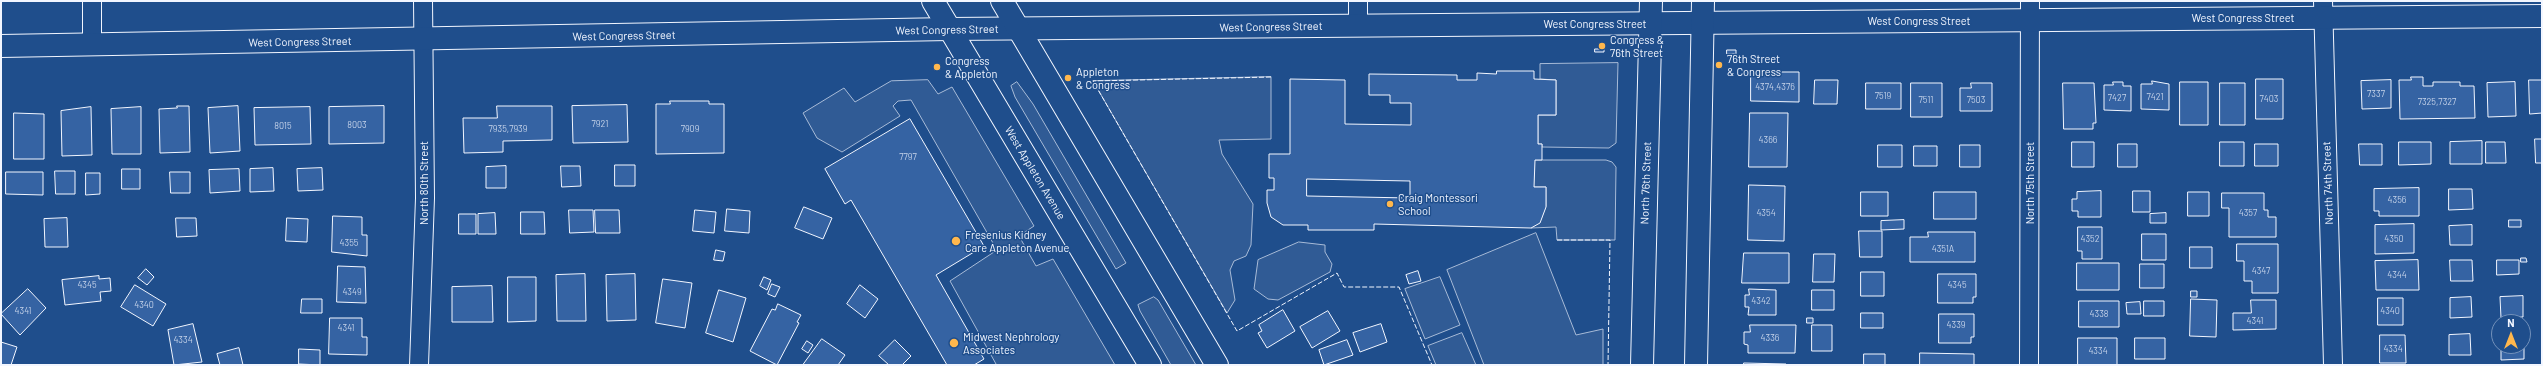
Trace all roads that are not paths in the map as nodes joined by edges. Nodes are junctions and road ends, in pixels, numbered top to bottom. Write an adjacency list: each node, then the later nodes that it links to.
1 (92, 1): 17 (street)
2 (423, 1): 16 (street, North 80th Street)
3 (933, 1): 14 (street, West Appleton Avenue)
4 (1002, 1): 15 (street)
5 (1358, 1): 13 (street)
6 (1651, 1): 11 (street, North 76th Street)
7 (1703, 1): 12 (street)
8 (2323, 9): 9 (street, West Congress Street); 10 (street, West Congress Street); 25 (street, North 74th Street)
9 (2030, 11): 12 (street, West Congress Street); 24 (street, North 75th Street)
10 (2542, 16)
11 (1650, 24): 12 (street, West Congress Street); 13 (street, West Congress Street); 22 (street, North 76th Street)
12 (1703, 24): 23 (street)
13 (1358, 26): 15 (street, West Congress Street)
14 (949, 29): 15 (street, West Congress Street); 16 (street, West Congress Street); 20 (street, West Appleton Avenue)
15 (1018, 29): 21 (street)
16 (423, 40): 17 (street, West Congress Street); 19 (street, North 80th Street)
17 (92, 45): 18 (street, West Congress Street)
18 (1, 46)
19 (419, 365)
20 (1150, 365)
21 (1217, 365)
22 (1642, 365)
23 (1696, 365)
24 (2029, 365)
25 (2333, 365)

